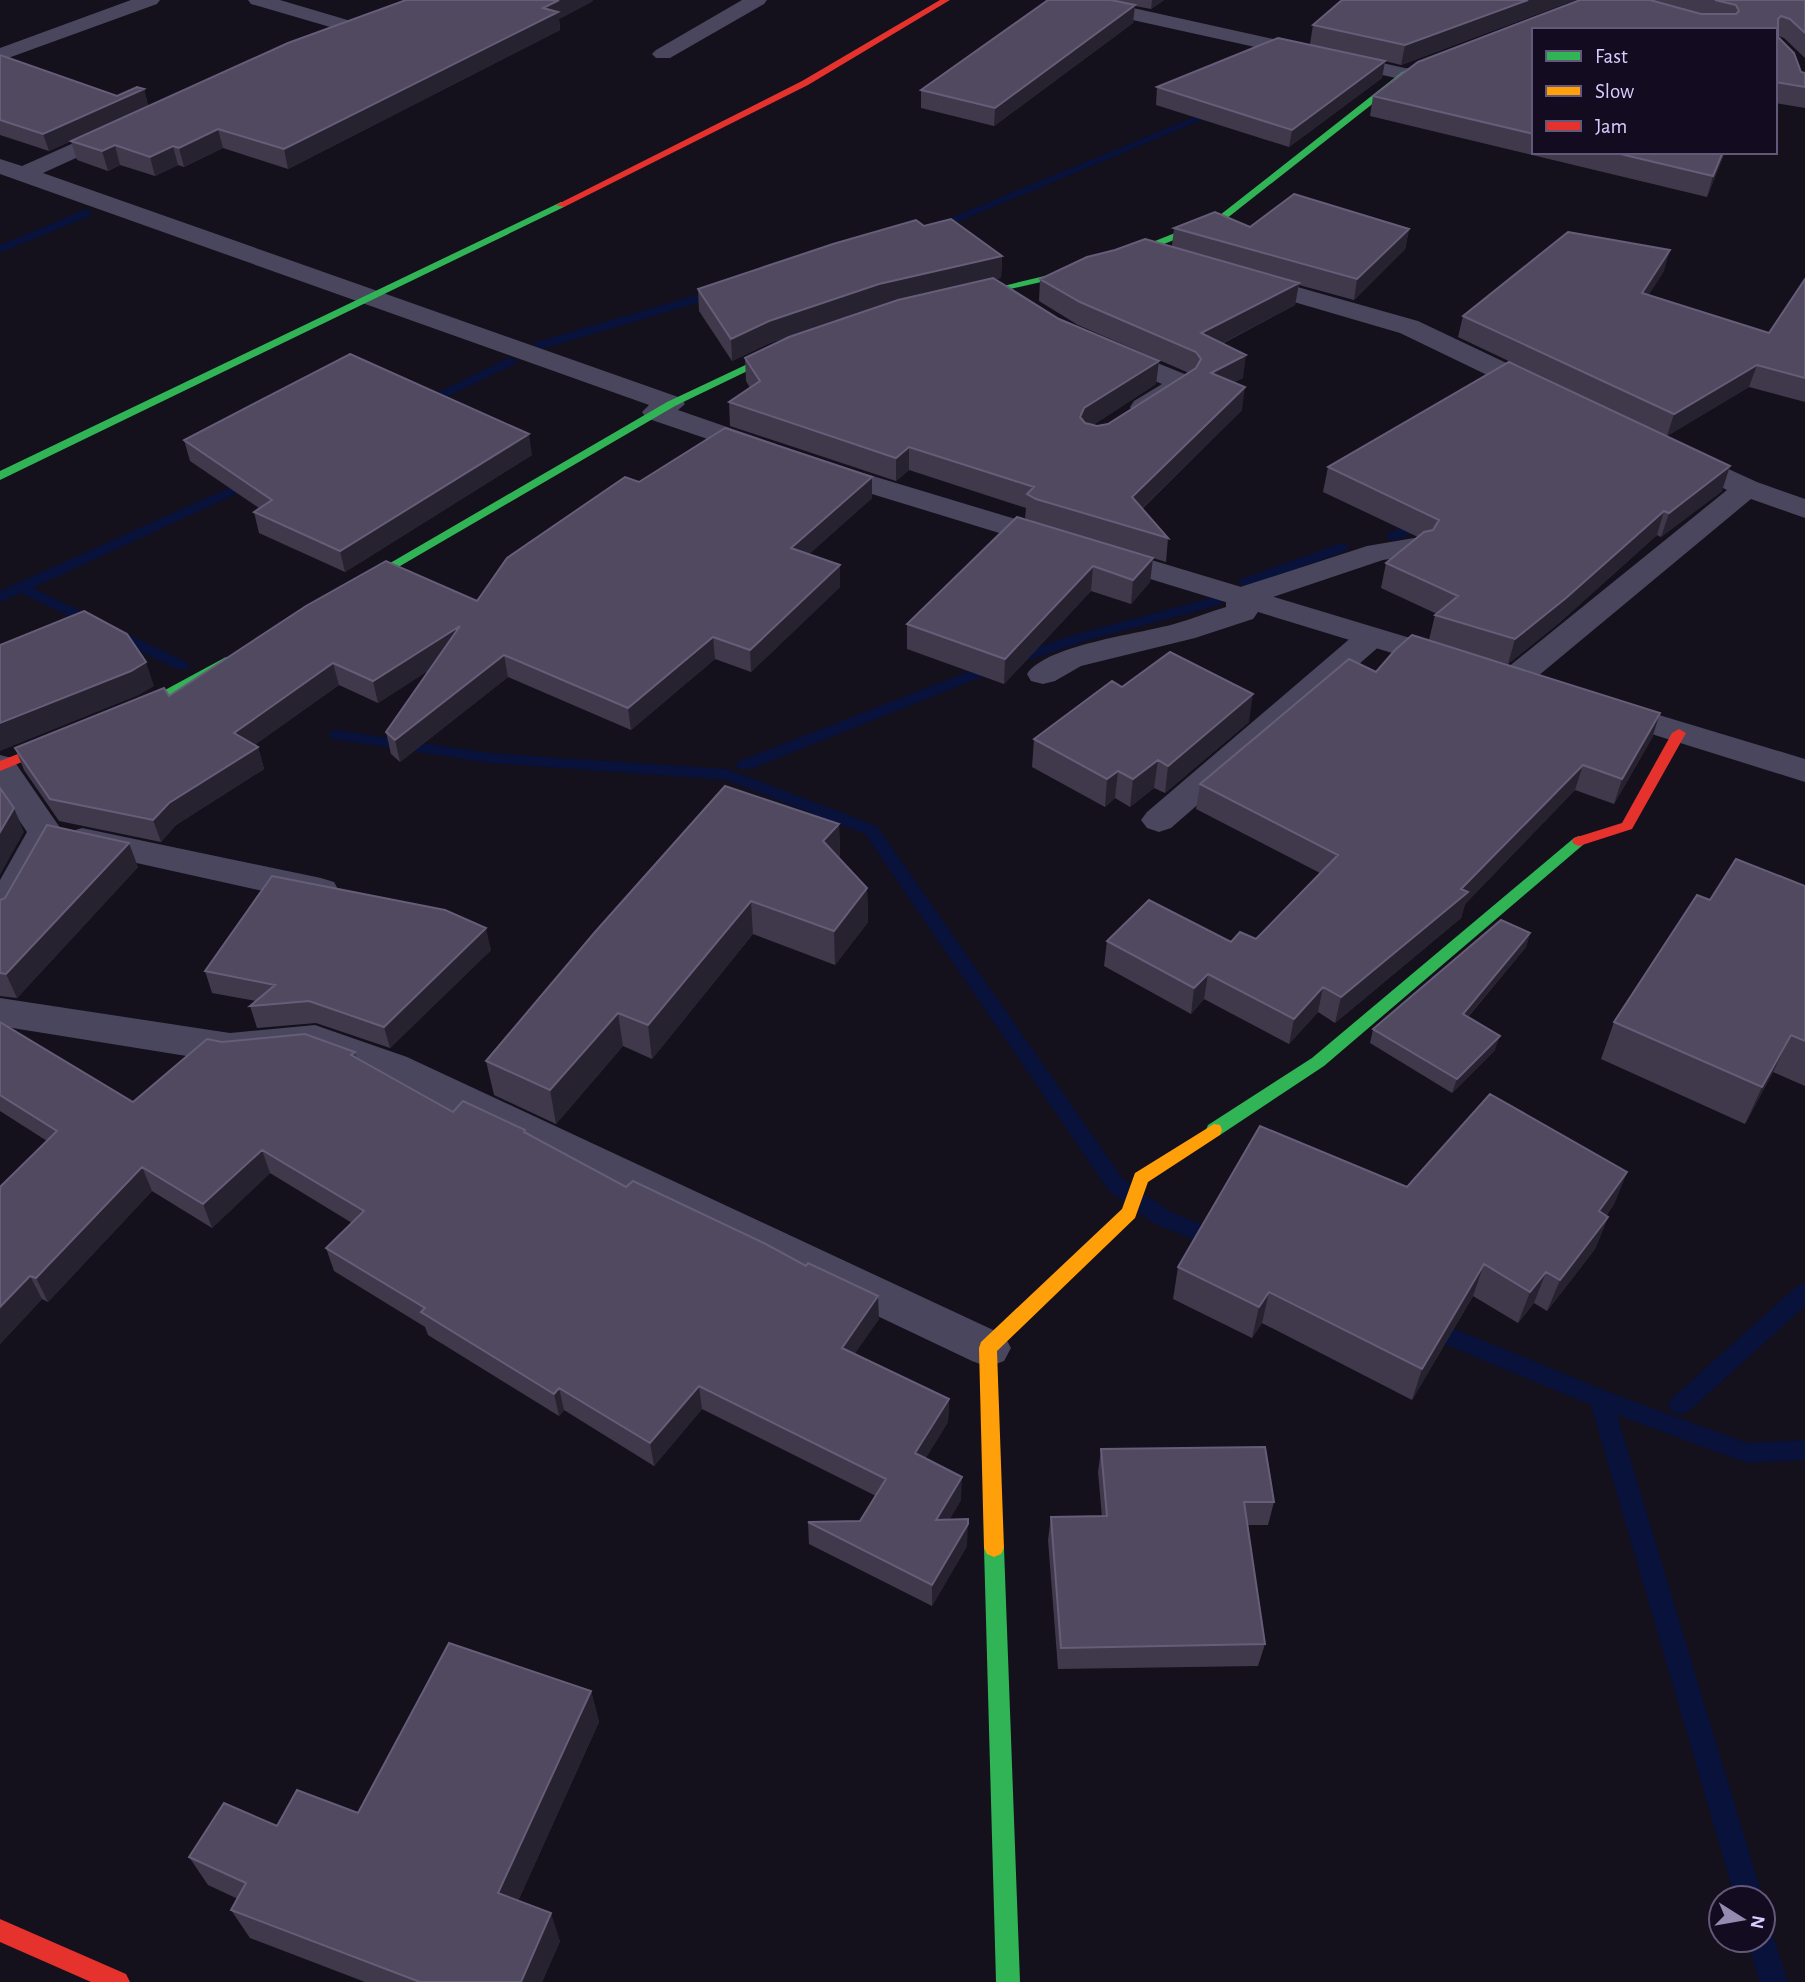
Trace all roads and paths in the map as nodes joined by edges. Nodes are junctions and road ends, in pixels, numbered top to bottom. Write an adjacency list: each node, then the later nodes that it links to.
1 (150, 0): 10 (street)
2 (258, 0): 8 (street)
3 (757, 0): 9 (street)
4 (946, 0): 19 (street)
5 (1069, 0): 7 (street)
6 (1176, 0): 7 (street)
7 (1152, 18): 12 (street)
8 (319, 41)
9 (663, 54)
10 (0, 55)
11 (1431, 64): 12 (street)
12 (1405, 74): 15 (street)
13 (147, 117): 14 (street)
14 (11, 170): 19 (street)
15 (1142, 250): 16 (street); 18 (street)
16 (1182, 261)
17 (1222, 273): 24 (street)
18 (996, 289): 20 (street); 21 (street)
19 (370, 297): 25 (street); 28 (street)
20 (942, 302)
21 (1027, 308)
22 (1081, 339): 26 (street)
23 (804, 343): 25 (street)
24 (1572, 405)
25 (663, 408): 32 (street); 33 (street)
26 (1128, 418)
27 (1660, 447): 29 (street)
28 (0, 476)
29 (1747, 488): 30 (street); 36 (street)
30 (1805, 509)
31 (1414, 547): 32 (street)
32 (1242, 597): 34 (street); 37 (street)
33 (332, 600)
34 (1371, 637): 36 (street); 43 (street)
35 (236, 656): 38 (street)
36 (1492, 673): 39 (street)
37 (1043, 674)
38 (102, 725)
39 (1679, 733): 42 (street); 48 (street)
40 (76, 735): 41 (street)
41 (0, 766): 44 (street)
42 (1805, 771)
43 (1159, 820)
44 (45, 832): 45 (street); 46 (street)
45 (348, 897)
46 (0, 912)
47 (0, 1012): 48 (street)
48 (988, 1348): 51 (street)
49 (0, 1930): 50 (street)
50 (118, 1982)
51 (1008, 1982)

